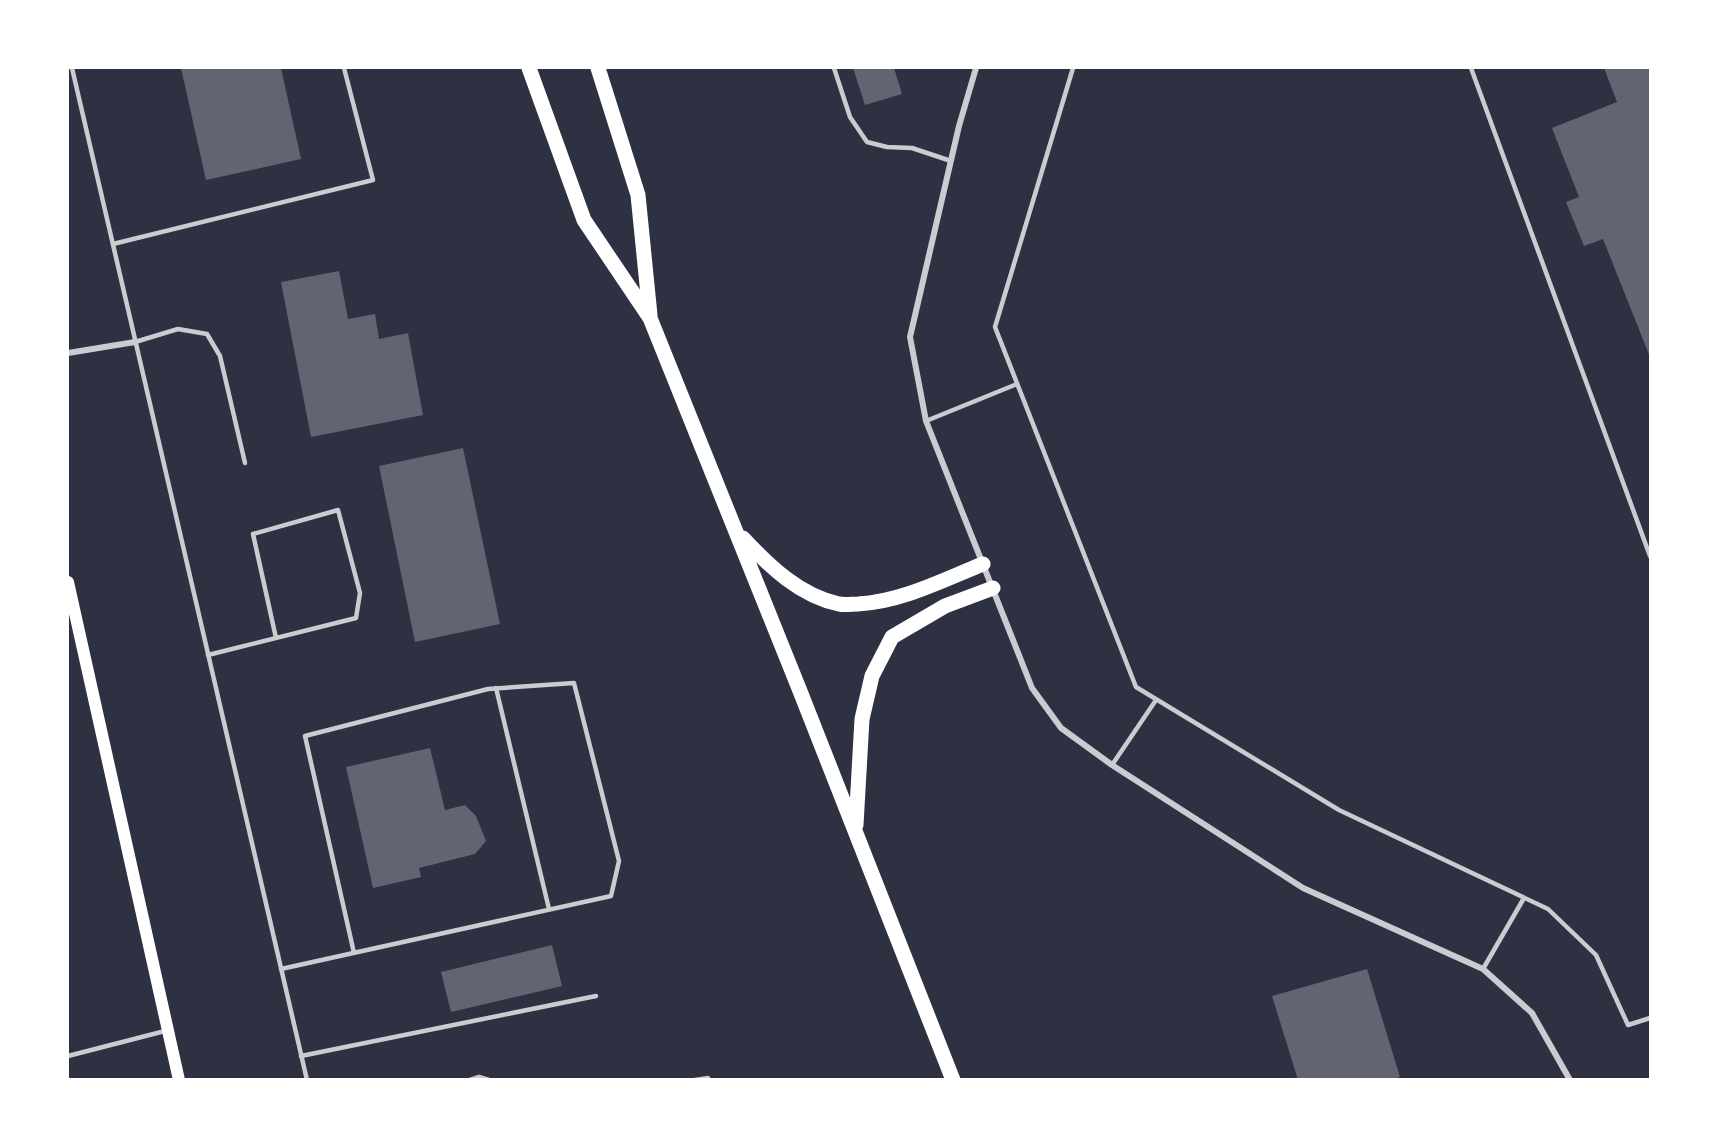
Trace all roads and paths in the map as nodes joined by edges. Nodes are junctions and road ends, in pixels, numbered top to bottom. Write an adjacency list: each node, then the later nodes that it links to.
1 (72, 68): 10 (lane)
2 (344, 68): 10 (lane)
3 (529, 68): 11 (main road)
4 (598, 68): 11 (main road)
5 (834, 68): 9 (lane)
6 (976, 68): 9 (street)
7 (1073, 68): 14 (lane)
8 (1471, 68): 18 (lane)
9 (951, 161): 15 (street)
10 (112, 244): 12 (lane)
11 (650, 318): 17 (main road)
12 (135, 342): 13 (street); 16 (lane); 23 (lane)
13 (68, 353)
14 (1017, 384): 15 (lane); 25 (lane)
15 (926, 421): 19 (street)
16 (245, 463)
17 (736, 530): 19 (main road); 27 (main road)
18 (1650, 556)
19 (983, 564): 21 (street)
20 (68, 582): 35 (main road)
21 (993, 588): 26 (street); 27 (main road)
22 (276, 638): 22 (lane); 23 (lane)
23 (208, 655): 31 (lane)
24 (496, 688): 29 (lane); 29 (lane); 30 (lane)
25 (1156, 700): 26 (lane); 28 (lane)
26 (1112, 765): 32 (street)
27 (855, 831): 44 (main road)
28 (1524, 898): 32 (lane); 34 (lane)
29 (549, 909): 30 (lane)
30 (354, 953): 31 (lane)
31 (281, 969): 37 (lane)
32 (1483, 969): 45 (street)
33 (596, 996): 37 (lane)
34 (1650, 1018)
35 (168, 1030): 36 (lane); 38 (main road)
36 (68, 1056)
37 (301, 1056): 39 (lane)
38 (179, 1080)
39 (306, 1080)
40 (470, 1080): 41 (lane)
41 (489, 1080)
42 (695, 1080): 43 (lane)
43 (709, 1080)
44 (952, 1080)
45 (1570, 1080)

